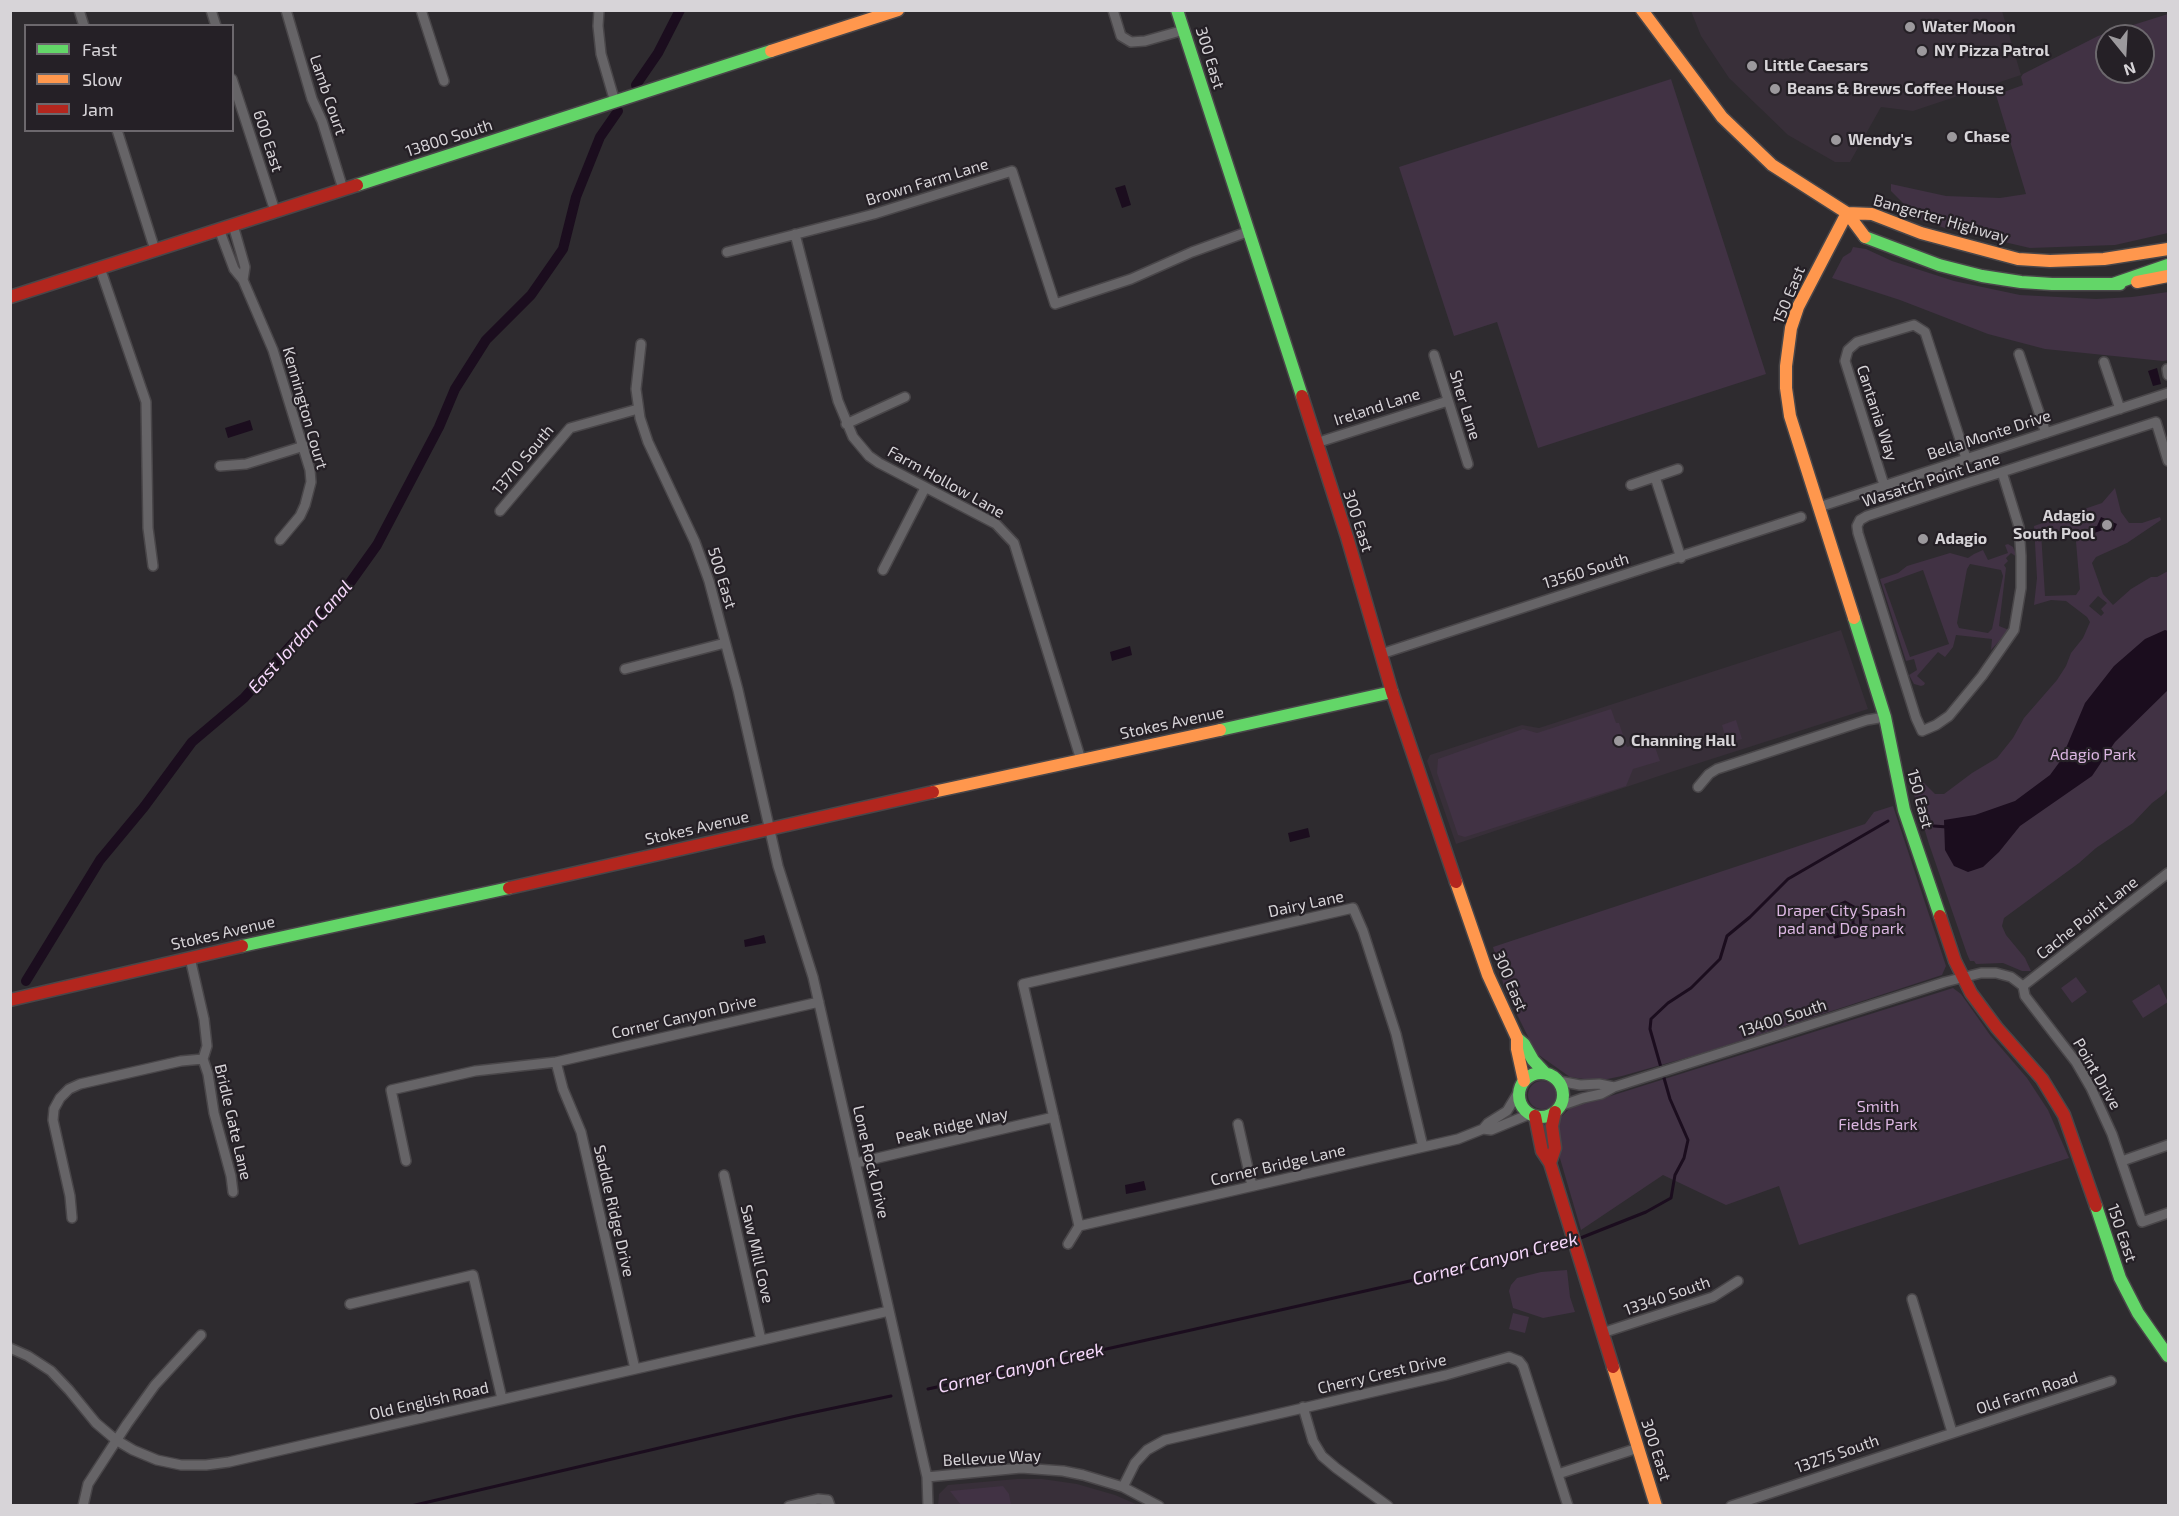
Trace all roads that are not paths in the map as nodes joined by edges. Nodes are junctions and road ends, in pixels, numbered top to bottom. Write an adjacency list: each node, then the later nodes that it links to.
1 (286, 10): 13 (street, Lamb Court)
2 (421, 10): 9 (street)
3 (599, 10): 11 (street)
4 (898, 10): 11 (main road, 13800 South)
5 (1113, 10): 8 (street)
6 (1178, 10): 8 (main road, 300 East)
7 (1642, 10): 15 (main road, Bangerter Highway)
8 (1184, 30): 18 (main road, 300 East)
9 (444, 81)
10 (234, 85): 14 (street, 600 East)
11 (615, 102): 13 (main road, 13800 South)
12 (118, 132): 21 (street)
13 (343, 189): 14 (main road, 13800 South)
14 (275, 212): 16 (main road, 13800 South)
15 (1847, 213): 20 (main road, Bangerter Highway); 27 (main road, Bangerter Highway); 52 (main road, 150 East)
16 (233, 225): 17 (main road, 13800 South); 26 (street, Kennington Court)
17 (219, 229): 21 (main road, 13800 South); 26 (street, Kennington Court)
18 (1247, 232): 19 (street, Brown Farm Lane); 40 (main road, 300 East)
19 (795, 234): 22 (street, Brown Farm Lane); 38 (street, Farm Hollow Lane)
20 (2169, 249)
21 (155, 250): 24 (main road, 13800 South)
22 (727, 252)
23 (2169, 266): 27 (main road)
24 (100, 268): 28 (main road, 13800 South); 57 (street)
25 (2169, 276): 27 (main road, Bangerter Highway)
26 (243, 280): 41 (street, Kennington Court)
27 (2113, 284)
28 (10, 297)
29 (641, 344): 36 (street, 500 East)
30 (2019, 354): 39 (street)
31 (1434, 355): 35 (street, Sher Lane)
32 (2104, 362): 37 (street)
33 (2169, 393): 37 (street, Bella Monte Drive)
34 (905, 397): 38 (street)
35 (1448, 400): 40 (street, Ireland Lane); 44 (street, Sher Lane)
36 (638, 409): 53 (street, 13710 South); 59 (street, 500 East)
37 (2120, 409): 39 (street, Bella Monte Drive)
38 (846, 424): 51 (street, Farm Hollow Lane)
39 (2046, 433): 42 (street, Bella Monte Drive)
40 (1316, 443): 60 (main road, 300 East)
41 (304, 446): 45 (street); 55 (street, Kennington Court)
42 (1966, 458): 50 (street, Bella Monte Drive); 50 (street, Cantania Way)
43 (2169, 461): 47 (street, Wasatch Point Lane)
44 (1468, 464)
45 (220, 466)
46 (1678, 469): 48 (street)
47 (2002, 472): 47 (street, Wasatch Point Lane)
48 (1654, 477): 49 (street); 56 (street)
49 (1631, 485)
50 (1884, 485): 52 (street, Bella Monte Drive)
51 (925, 488): 58 (street); 64 (street, Farm Hollow Lane)
52 (1819, 507): 63 (main road, 150 East)
53 (500, 511)
54 (1801, 517): 56 (street, 13560 South)
55 (280, 540)
56 (1681, 558): 60 (street, 13560 South)
57 (153, 566)
58 (883, 570)
59 (725, 643): 61 (street); 66 (street, 500 East)
60 (1381, 654): 62 (main road, 300 East)
61 (625, 669)
62 (1392, 692): 64 (main road, Stokes Avenue); 73 (main road, 300 East)
63 (1885, 717): 65 (street); 69 (main road, 150 East)
64 (1082, 760): 66 (main road, Stokes Avenue)
65 (1698, 787)
66 (769, 828): 68 (main road, Stokes Avenue); 72 (street, Lone Rock Drive)
67 (2169, 873): 70 (street, Cache Point Lane)
68 (190, 958): 71 (main road, Stokes Avenue); 74 (street, Bridle Gate Lane)
69 (1962, 977): 70 (street); 79 (street, 13400 South); 106 (main road, 150 East)
70 (2023, 986): 88 (street, Point Drive)
71 (10, 1000)
72 (819, 1002): 75 (street, Corner Canyon Drive); 89 (street, Lone Rock Drive)
73 (1517, 1038): 76 (main road, 300 East); 78 (main road, 300 East)
74 (203, 1059): 93 (street, Bridle Gate Lane); 95 (street)
75 (556, 1062): 87 (street, Corner Canyon Drive); 107 (street, Saddle Ridge Drive)
76 (1545, 1073): 77 (main road); 78 (main road)
77 (1559, 1081): 79 (street, 13400 South); 80 (main road)
78 (1521, 1086): 81 (main road); 84 (street, Corner Bridge Lane)
79 (1614, 1087): 80 (street, 13400 South)
80 (1558, 1109): 81 (main road); 90 (main road, 300 East)
81 (1533, 1115): 84 (street, Corner Bridge Lane); 90 (main road, 300 East)
82 (1054, 1117): 86 (street, Dairy Lane); 89 (street, Peak Ridge Way); 96 (street)
83 (1238, 1124): 92 (street)
84 (1483, 1129): 86 (street, Corner Bridge Lane)
85 (2169, 1145): 88 (street)
86 (1423, 1147): 92 (street, Corner Bridge Lane)
87 (406, 1161)
88 (2122, 1161): 94 (street, Point Drive)
89 (856, 1163): 101 (street, Lone Rock Drive)
90 (1550, 1163): 102 (main road, 300 East)
91 (724, 1175): 104 (street, Saw Mill Cove)
92 (1252, 1186): 96 (street, Corner Bridge Lane)
93 (233, 1192)
94 (2169, 1213)
95 (72, 1218)
96 (1080, 1226): 97 (street)
97 (1068, 1244)
98 (1738, 1281): 102 (street, 13340 South)
99 (1912, 1299): 111 (street)
100 (350, 1304): 109 (street)
101 (889, 1311): 104 (street, Old English Road); 115 (street, Lone Rock Drive)
102 (1602, 1334): 113 (main road, 300 East)
103 (201, 1335): 112 (street)
104 (761, 1340): 107 (street, Old English Road)
105 (10, 1348): 112 (street, Old English Road)
106 (2169, 1356)
107 (635, 1369): 109 (street, Old English Road)
108 (2111, 1381): 111 (street, Old Farm Road)
109 (502, 1400): 112 (street, Old English Road)
110 (1303, 1407): 114 (street, Cherry Crest Drive); 116 (street, Cherry Crest Drive); 122 (street)
111 (1952, 1432): 125 (street, 13275 South)
112 (116, 1440): 118 (street)
113 (1638, 1448): 114 (street); 124 (main road, 300 East)
114 (1558, 1474): 123 (street, Cherry Crest Drive)
115 (927, 1477): 116 (street, Bellevue Way); 120 (street, Lone Rock Drive)
116 (1123, 1487): 121 (street, Bellevue Way)
117 (829, 1503): 119 (street)
118 (83, 1506)
119 (789, 1506)
120 (928, 1506)
121 (1159, 1506)
122 (1388, 1506)
123 (1568, 1506)
124 (1656, 1506)
125 (1731, 1506)

